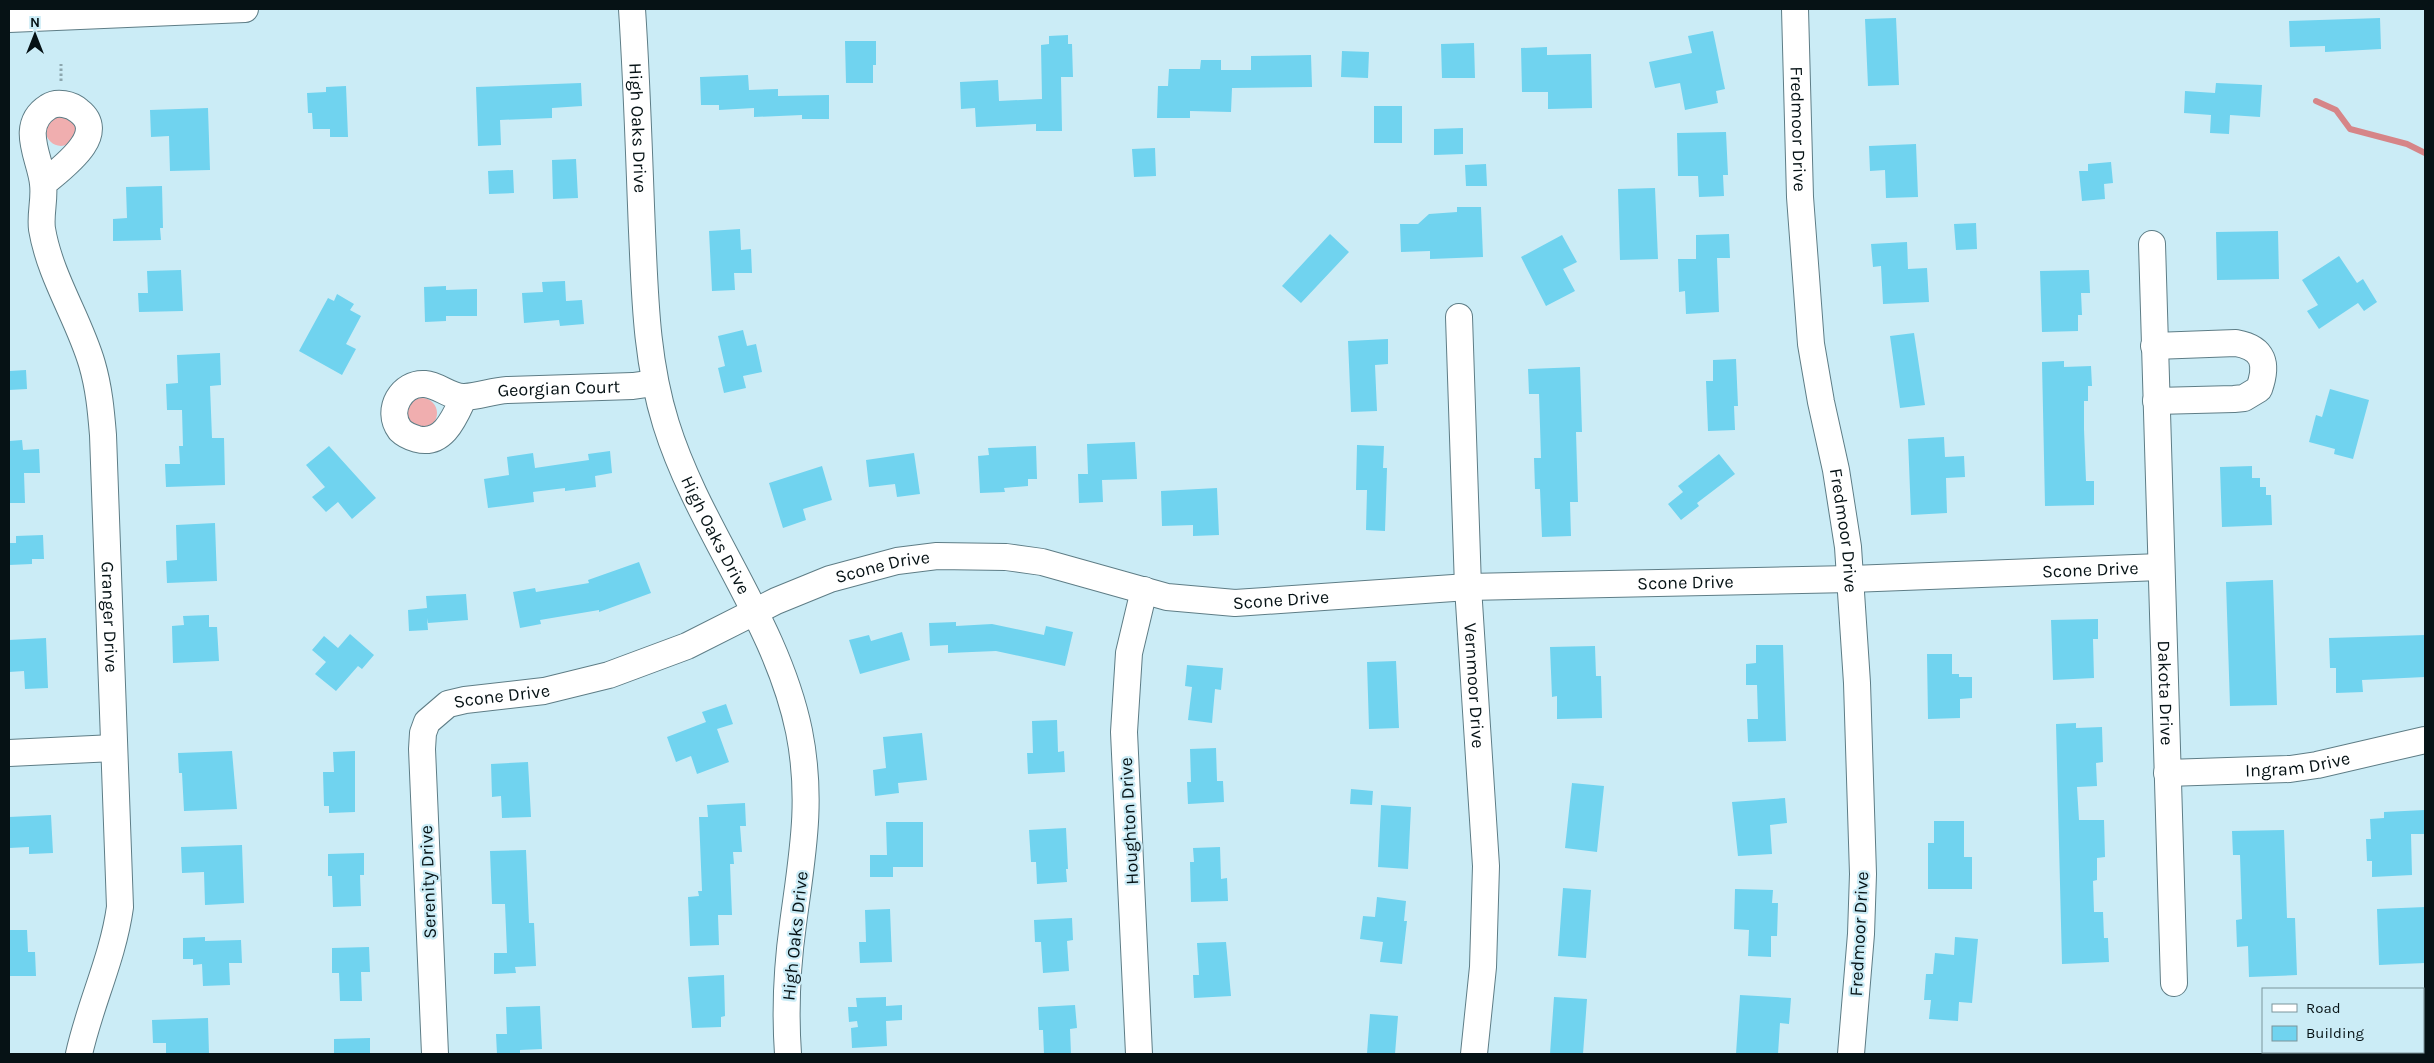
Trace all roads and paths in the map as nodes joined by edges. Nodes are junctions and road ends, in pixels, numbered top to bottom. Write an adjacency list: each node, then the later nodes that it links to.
1 (246, 9): 4 (street)
2 (632, 9): 12 (street, High Oaks Drive)
3 (1795, 9): 16 (street, Fredmoor Drive)
4 (183, 10): 5 (street)
5 (9, 19)
6 (61, 64): 7 (path)
7 (61, 81)
8 (44, 184): 22 (street, Granger Drive)
9 (2152, 244): 11 (street, Dakota Drive)
10 (1459, 317): 17 (street, Vernmoor Drive)
11 (2154, 346): 14 (street, Dakota Drive); 14 (street)
12 (654, 383): 13 (street, Georgian Court); 19 (street, High Oaks Drive)
13 (464, 398)
14 (2156, 402): 15 (street, Dakota Drive)
15 (2160, 566): 16 (street, Scone Drive); 24 (street, Dakota Drive)
16 (1851, 579): 17 (street, Scone Drive); 31 (street, Fredmoor Drive)
17 (1468, 588): 18 (street, Scone Drive); 30 (street, Vernmoor Drive)
18 (1144, 590): 19 (street, Scone Drive); 29 (street, Houghton Drive)
19 (754, 612): 20 (street, Scone Drive); 28 (street, High Oaks Drive)
20 (435, 713): 27 (street, Serenity Drive)
21 (2425, 740): 24 (street, Ingram Drive)
22 (114, 748): 23 (street); 26 (street, Granger Drive)
23 (9, 753)
24 (2167, 773): 25 (street, Dakota Drive)
25 (2174, 983)
26 (79, 1054)
27 (435, 1054)
28 (788, 1054)
29 (1138, 1054)
30 (1474, 1054)
31 (1851, 1054)

